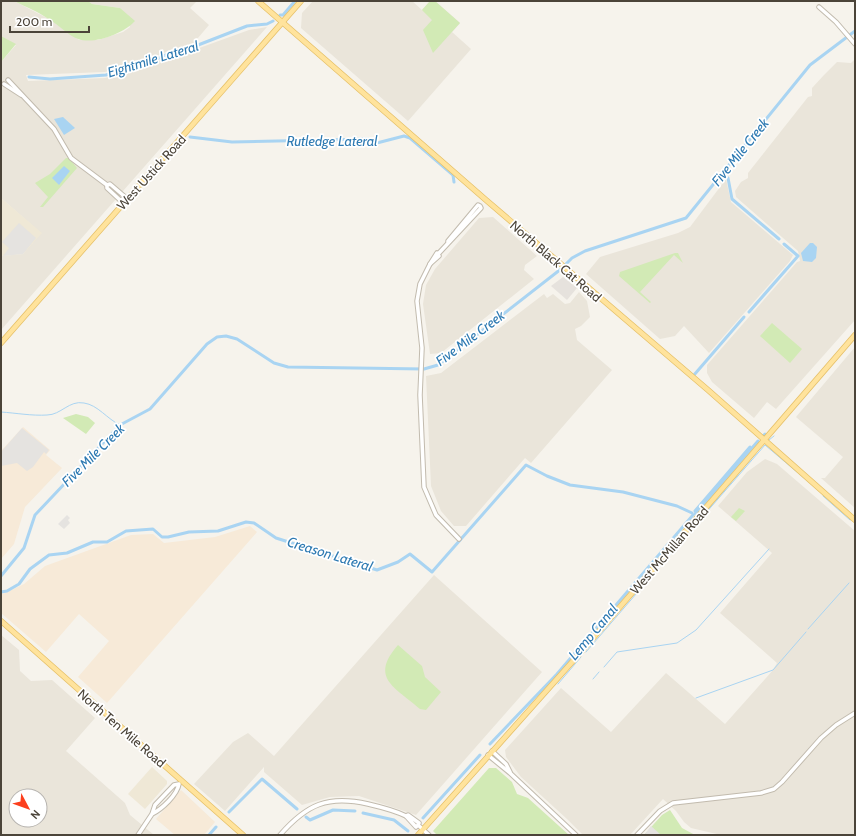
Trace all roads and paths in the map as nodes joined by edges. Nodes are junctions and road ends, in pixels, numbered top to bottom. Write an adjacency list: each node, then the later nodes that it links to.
1 (258, 1): 4 (main road, North Black Cat Road)
2 (301, 1): 4 (main road, West Ustick Road)
3 (819, 7): 5 (street)
4 (282, 23): 9 (main road, West Ustick Road); 10 (main road, North Black Cat Road)
5 (855, 44)
6 (8, 80): 8 (street)
7 (4, 84): 8 (street)
8 (22, 96): 9 (street)
9 (125, 200): 12 (main road, West Ustick Road)
10 (486, 200): 13 (main road, North Black Cat Road); 15 (street)
11 (855, 335): 13 (main road, West McMillan Road)
12 (1, 343)
13 (764, 440): 14 (main road, North Black Cat Road); 18 (main road, West McMillan Road)
14 (855, 520)
15 (459, 539)
16 (1, 621): 19 (main road, North Ten Mile Road)
17 (855, 713): 28 (street)
18 (490, 753): 21 (main road, West McMillan Road); 27 (street)
19 (180, 782): 20 (street); 20 (street); 23 (main road, North Ten Mile Road)
20 (152, 814): 22 (street)
21 (422, 829): 24 (street); 25 (main road, West McMillan Road); 26 (street)
22 (138, 835)
23 (243, 835)
24 (280, 835)
25 (418, 835)
26 (429, 835)
27 (576, 835)
28 (637, 835)

